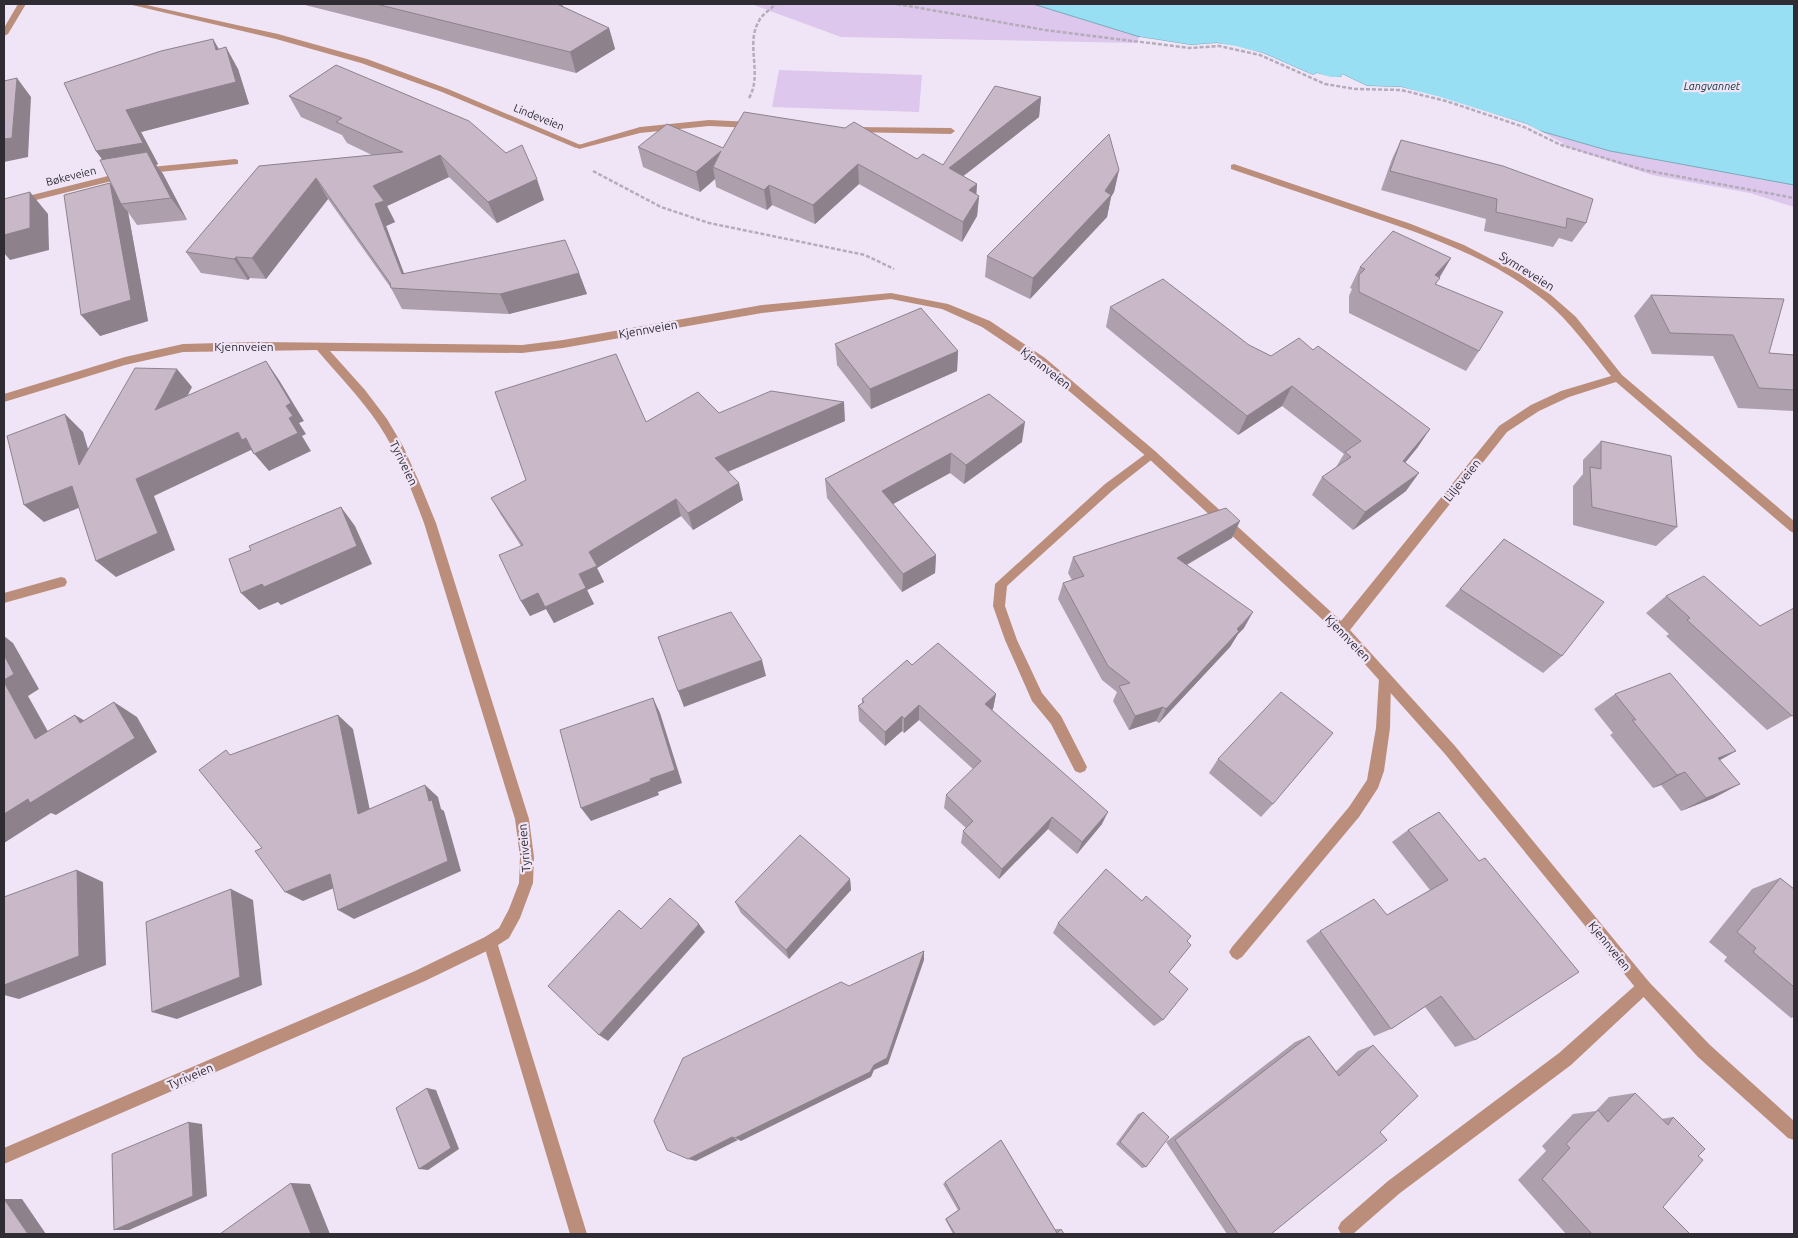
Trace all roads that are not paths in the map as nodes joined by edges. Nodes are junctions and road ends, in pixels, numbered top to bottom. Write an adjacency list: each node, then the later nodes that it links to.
1 (22, 4): 3 (street)
2 (132, 4): 4 (street, Lindeveien)
3 (4, 34)
4 (766, 126)
5 (847, 130): 6 (street)
6 (951, 131)
7 (235, 162): 9 (street, Bøkeveien)
8 (1234, 167): 11 (street, Symreveien)
9 (4, 205)
10 (321, 348): 12 (street, Kjennveien); 13 (street, Kjennveien); 20 (street, Tyriveien)
11 (1618, 378): 14 (street, Symreveien); 17 (street, Liljeveien)
12 (4, 398)
13 (1151, 454): 17 (street, Kjennveien); 19 (street)
14 (1794, 528)
15 (61, 582): 16 (street)
16 (4, 598)
17 (1342, 630): 18 (street, Kjennveien)
18 (1386, 678): 21 (street); 22 (street, Kjennveien)
19 (1080, 767)
20 (490, 942): 24 (street, Tyriveien); 26 (street)
21 (1237, 952)
22 (1644, 987): 23 (street, Kjennveien); 25 (street)
23 (1794, 1132)
24 (4, 1156)
25 (1347, 1228)
26 (579, 1234)

